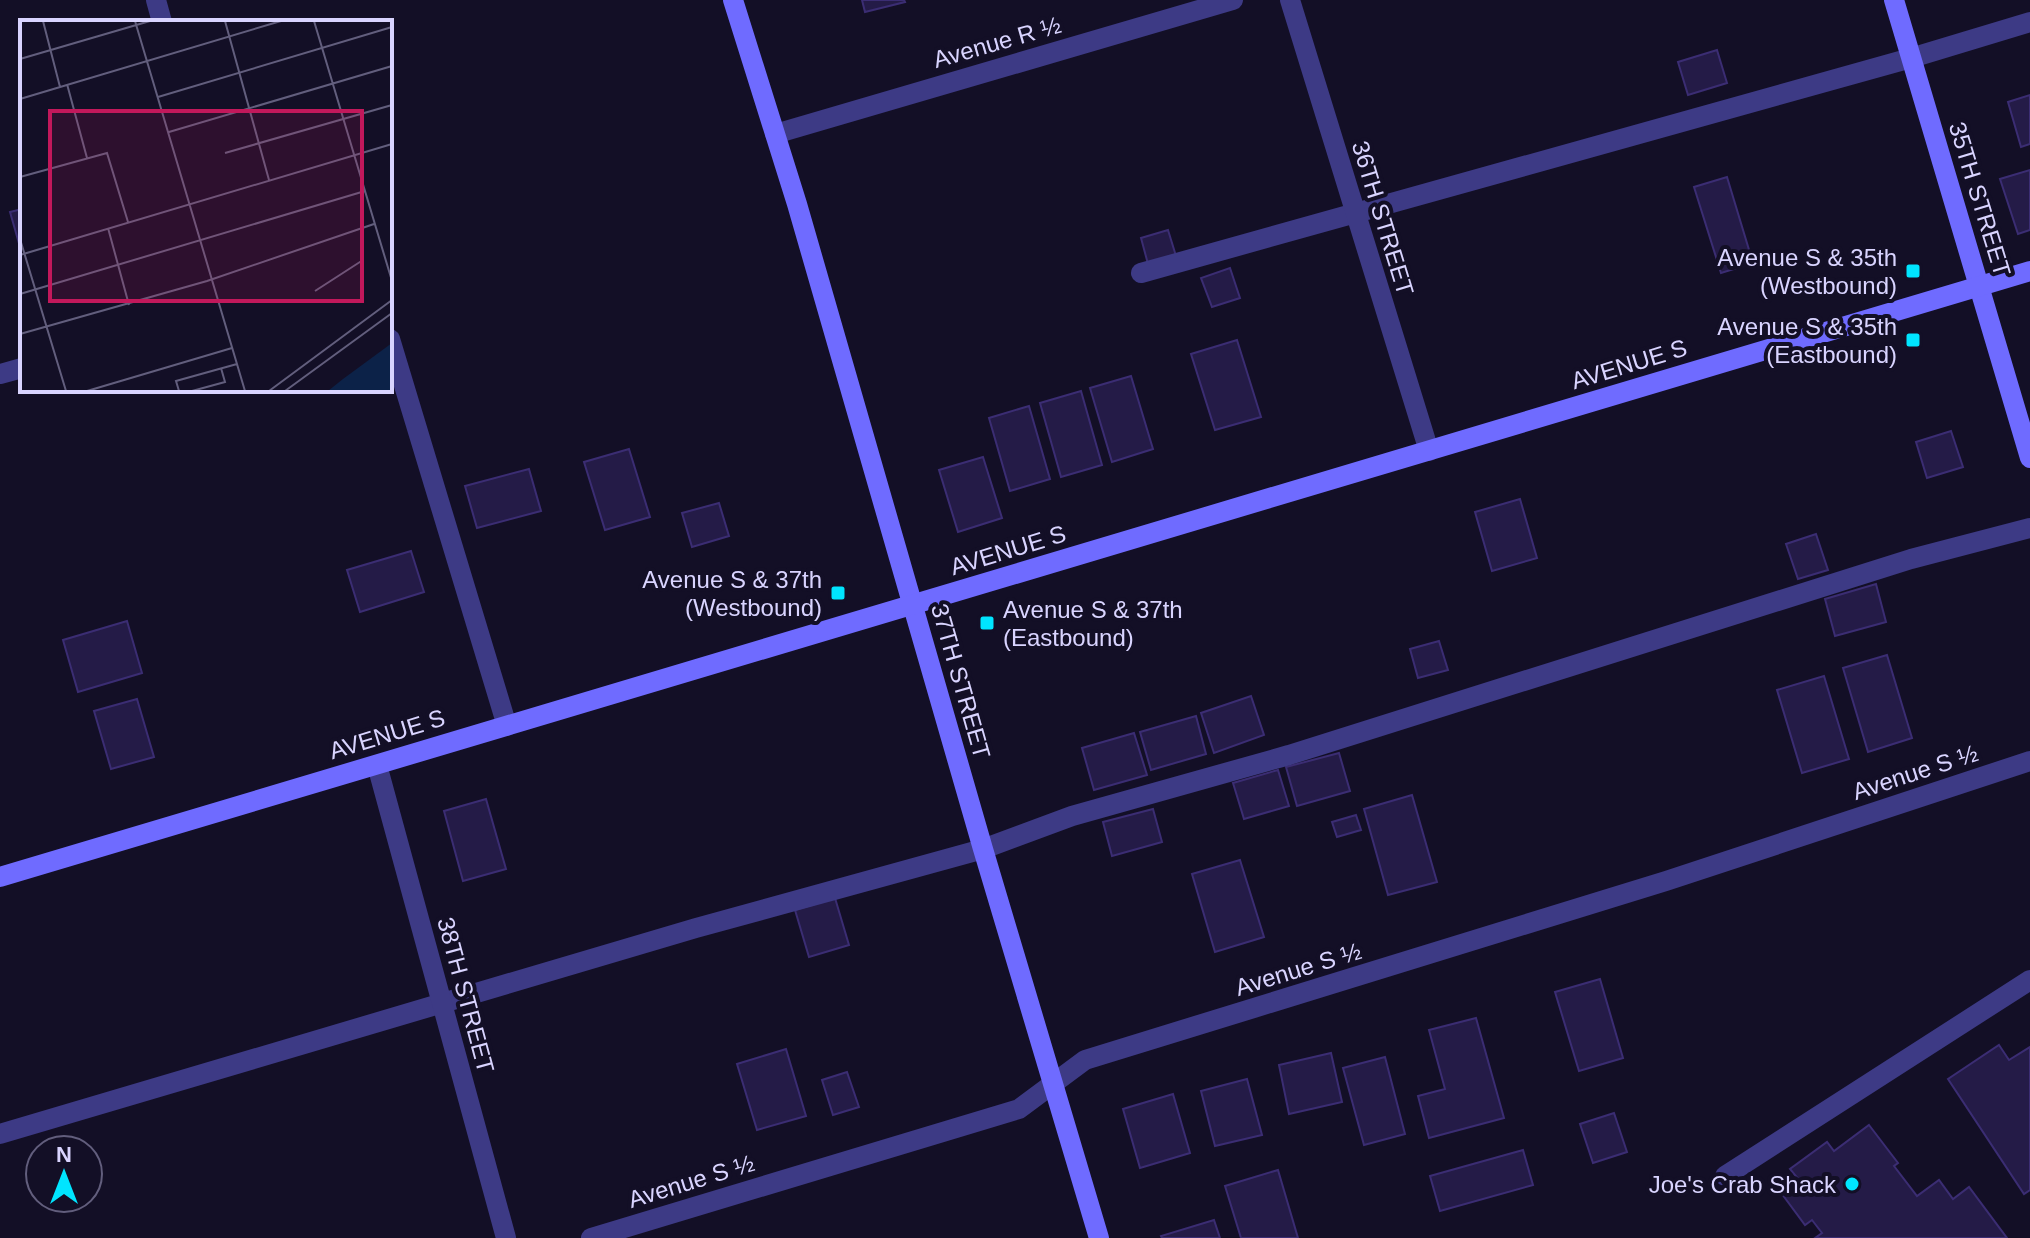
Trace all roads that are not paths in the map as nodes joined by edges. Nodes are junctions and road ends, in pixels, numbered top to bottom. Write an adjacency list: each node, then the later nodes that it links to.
1 (156, 0): 6 (street)
2 (733, 0): 9 (main road, 37TH STREET)
3 (1233, 0): 9 (street, Avenue R ½)
4 (1290, 0): 10 (street, 36TH STREET)
5 (1894, 0): 8 (main road, 35TH STREET)
6 (161, 20)
7 (2030, 22): 8 (street)
8 (1911, 58): 10 (street); 13 (main road, 35TH STREET)
9 (775, 134): 20 (main road, 37TH STREET)
10 (1354, 213): 12 (street); 17 (street, 36TH STREET)
11 (2030, 271): 13 (main road, AVENUE S)
12 (1141, 273)
13 (1979, 286): 17 (main road, AVENUE S); 18 (main road, 35TH STREET)
14 (392, 346): 21 (street)
15 (20, 369): 16 (street)
16 (0, 374)
17 (1429, 451): 20 (main road, AVENUE S)
18 (2030, 458)
19 (2030, 528): 24 (street)
20 (912, 606): 21 (main road, AVENUE S); 24 (main road, 37TH STREET)
21 (507, 726): 23 (main road, AVENUE S)
22 (2030, 761): 28 (street, Avenue S ½)
23 (377, 765): 25 (main road, AVENUE S); 27 (street, 38TH STREET)
24 (983, 849): 27 (street); 28 (main road, 37TH STREET)
25 (0, 877)
26 (2030, 980): 30 (street)
27 (441, 1003): 29 (street); 31 (street, 38TH STREET)
28 (1055, 1084): 32 (street, Avenue S ½); 33 (main road, 37TH STREET)
29 (0, 1134)
30 (1725, 1176)
31 (506, 1238)
32 (591, 1238)
33 (1099, 1238)

